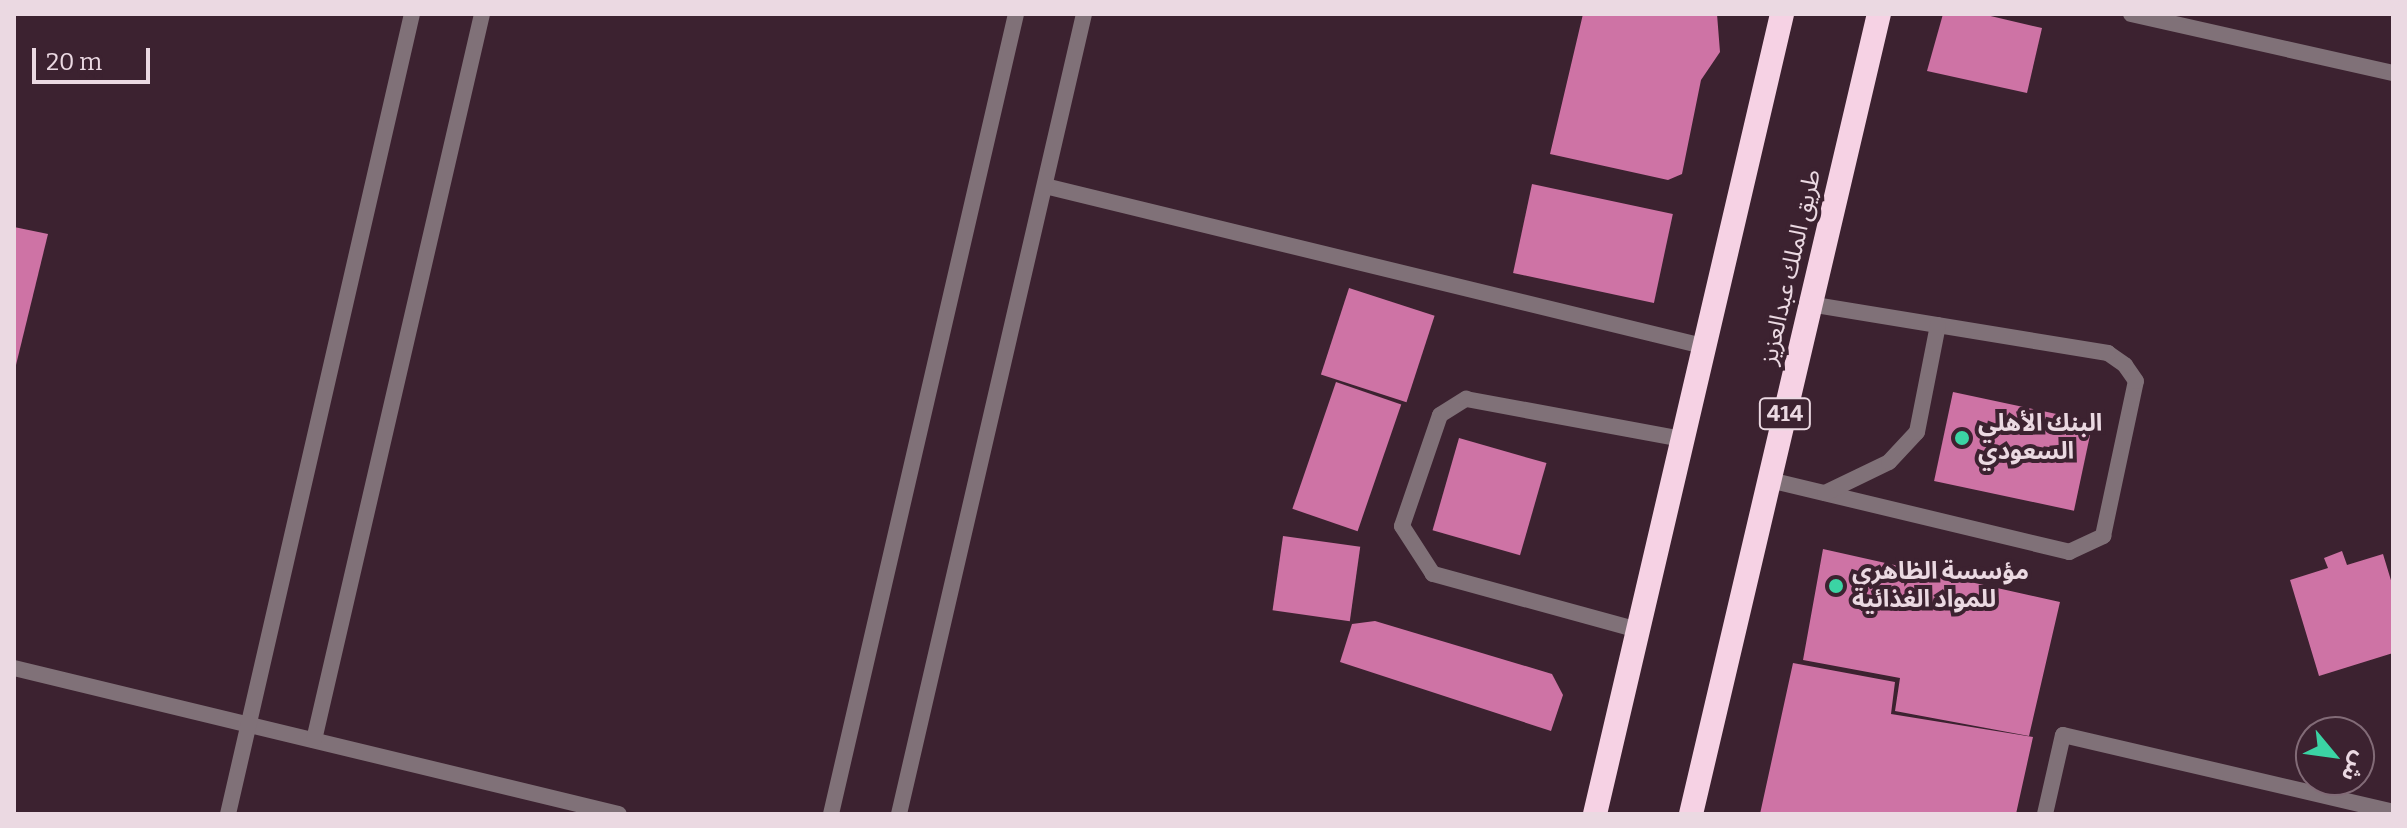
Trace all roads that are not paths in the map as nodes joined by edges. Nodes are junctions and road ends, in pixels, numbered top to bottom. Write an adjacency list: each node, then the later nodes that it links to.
1 (412, 14): 18 (street)
2 (482, 14): 19 (street)
3 (1016, 14): 23 (street)
4 (1084, 14): 9 (street)
5 (1782, 14): 12 (highway)
6 (1879, 14): 10 (highway, طريق الملك عبدالعزيز / 414)
7 (2131, 14): 8 (street)
8 (2393, 73)
9 (1045, 186): 12 (street); 24 (street)
10 (1810, 304): 11 (street); 14 (highway, طريق الملك عبدالعزيز / 414)
11 (1938, 325): 15 (street); 15 (street)
12 (1703, 346): 13 (highway)
13 (1681, 439): 16 (highway); 16 (street)
14 (1770, 480): 15 (street); 26 (highway, طريق الملك عبدالعزيز / 414)
15 (1825, 493)
16 (1638, 630): 25 (highway)
17 (14, 668): 18 (street)
18 (249, 725): 19 (street); 21 (street)
19 (314, 740): 22 (street)
20 (2393, 812): 27 (street)
21 (228, 814)
22 (619, 814)
23 (831, 814)
24 (899, 814)
25 (1595, 814)
26 (1691, 814)
27 (2045, 814)

